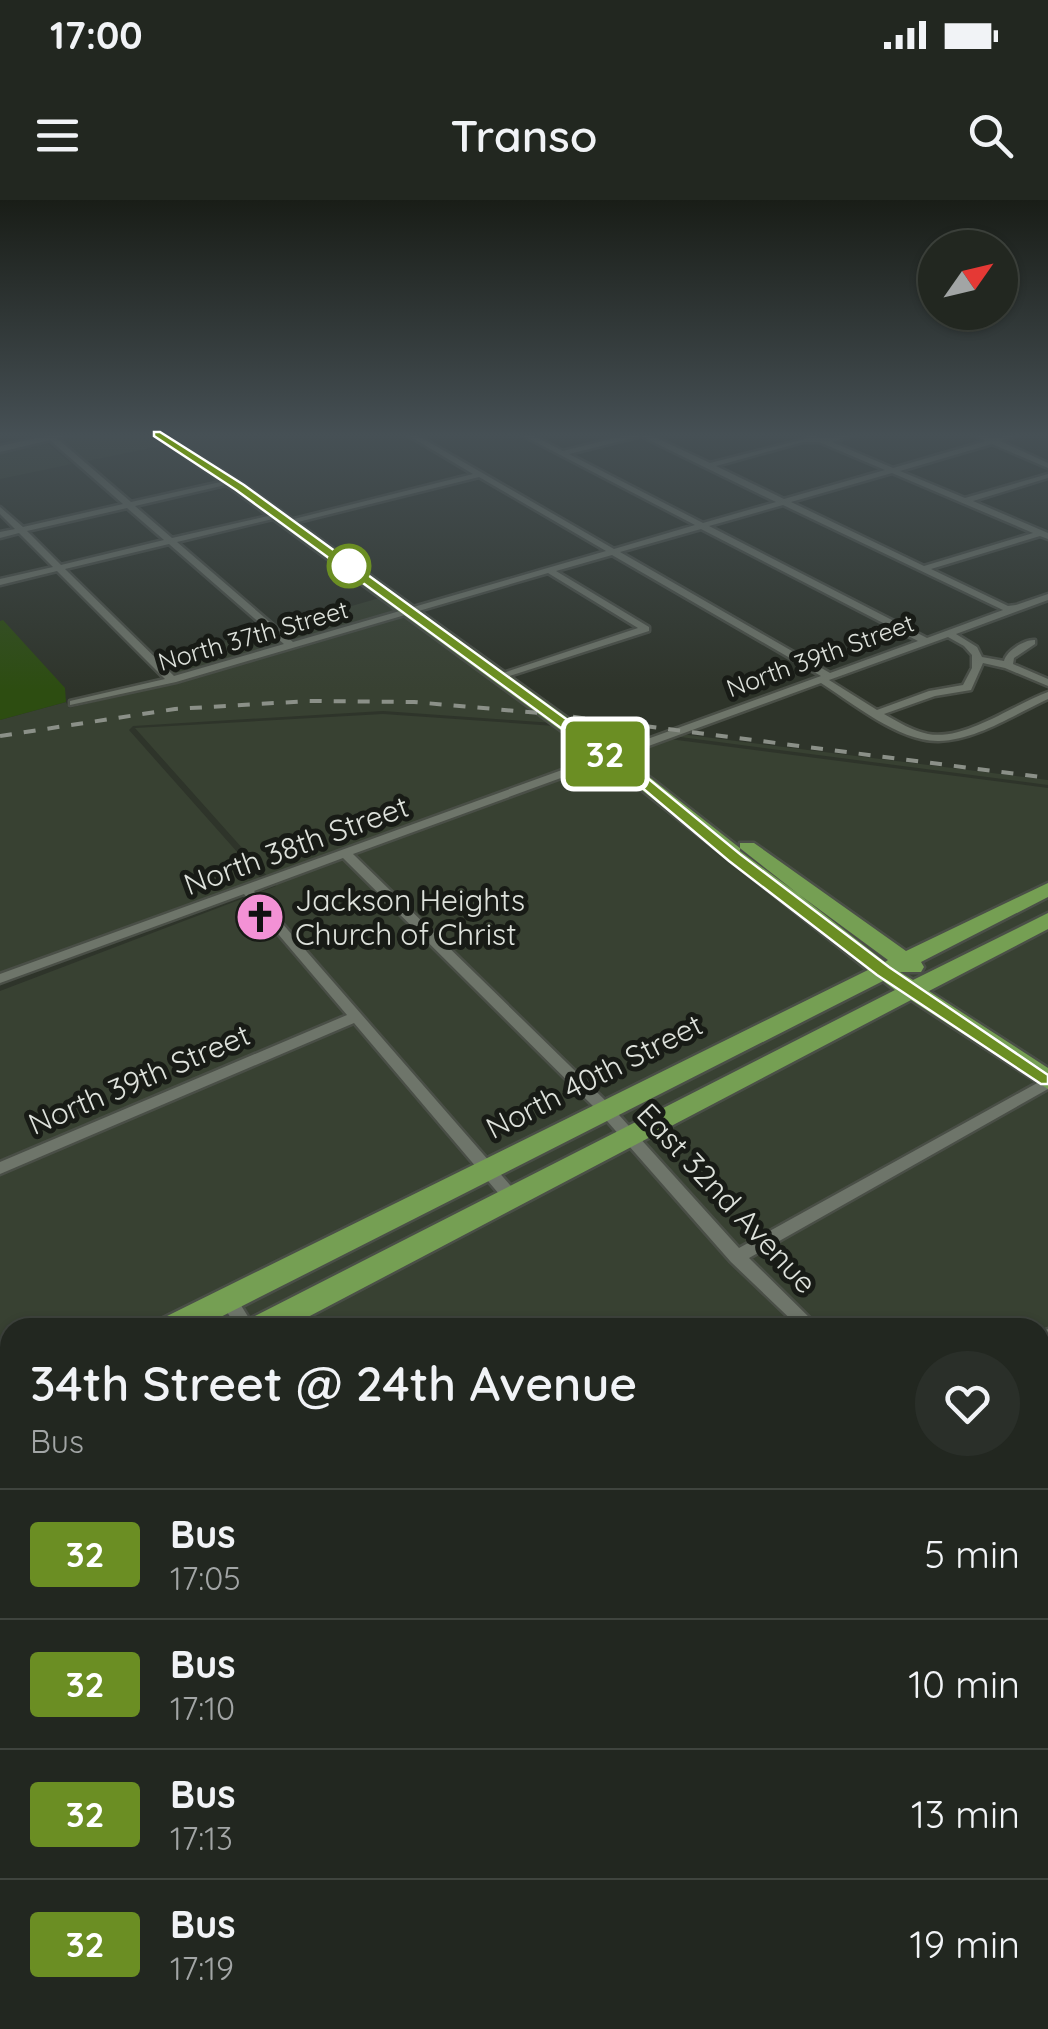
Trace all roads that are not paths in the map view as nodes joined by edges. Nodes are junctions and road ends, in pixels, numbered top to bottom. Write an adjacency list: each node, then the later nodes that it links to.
1 (10, 519): 12 (street)
2 (66, 519): 12 (street)
3 (147, 519): 15 (street)
4 (281, 519): 15 (street)
5 (283, 519): 23 (main road)
6 (559, 519): 16 (street)
7 (692, 519): 11 (street)
8 (726, 519): 11 (street, North 37th Street)
9 (819, 519): 18 (street)
10 (1010, 519): 13 (street)
11 (705, 526): 16 (street, North 37th Street); 25 (street)
12 (21, 530): 14 (street); 17 (street)
13 (1046, 534): 18 (street)
14 (0, 535)
15 (169, 540): 17 (street); 27 (street)
16 (614, 552): 19 (street, North 37th Street); 31 (street)
17 (59, 568): 20 (street); 32 (street)
18 (922, 568): 22 (street)
19 (550, 571): 23 (street, North 37th Street); 30 (street)
20 (0, 582)
21 (1048, 599): 22 (street, North 39th Street)
22 (1032, 603): 24 (street, North 39th Street)
23 (410, 611): 27 (street, North 37th Street); 30 (main road)
24 (948, 633): 25 (street, North 39th Street); 28 (street)
25 (926, 641): 31 (street, North 39th Street)
26 (1032, 642): 29 (street)
27 (292, 645): 32 (street, North 37th Street)
28 (980, 660): 29 (street); 36 (street)
29 (1008, 665): 33 (street)
30 (499, 676): 37 (main road)
31 (826, 678): 36 (street); 37 (street, North 39th Street)
32 (172, 680): 35 (street, North 37th Street)
33 (1048, 684)
34 (1048, 695): 36 (street)
35 (74, 703)
36 (878, 713)
37 (608, 756): 38 (street, North 38th Street); 42 (main road)
38 (346, 854): 40 (street, North 38th Street); 47 (street, East 32nd Avenue)
39 (1048, 888): 42 (main road, North 40th Street)
40 (246, 890): 43 (street, North 38th Street); 45 (street)
41 (1048, 920): 44 (main road)
42 (894, 965): 44 (main road); 47 (main road, North 40th Street)
43 (0, 979)
44 (921, 985): 46 (main road); 48 (main road)
45 (356, 1017): 49 (street, North 39th Street); 50 (street)
46 (1048, 1080): 52 (street)
47 (606, 1109): 48 (street, East 32nd Avenue); 50 (main road, North 40th Street)
48 (631, 1135): 51 (main road); 52 (street, East 32nd Avenue)
49 (0, 1168)
50 (487, 1168): 51 (street); 53 (main road, North 40th Street)
51 (511, 1196): 56 (main road)
52 (737, 1257): 57 (street, East 32nd Avenue)
53 (228, 1298): 54 (main road, North 40th Street); 55 (street)
54 (190, 1318)
55 (241, 1318)
56 (278, 1318)
57 (801, 1318)

